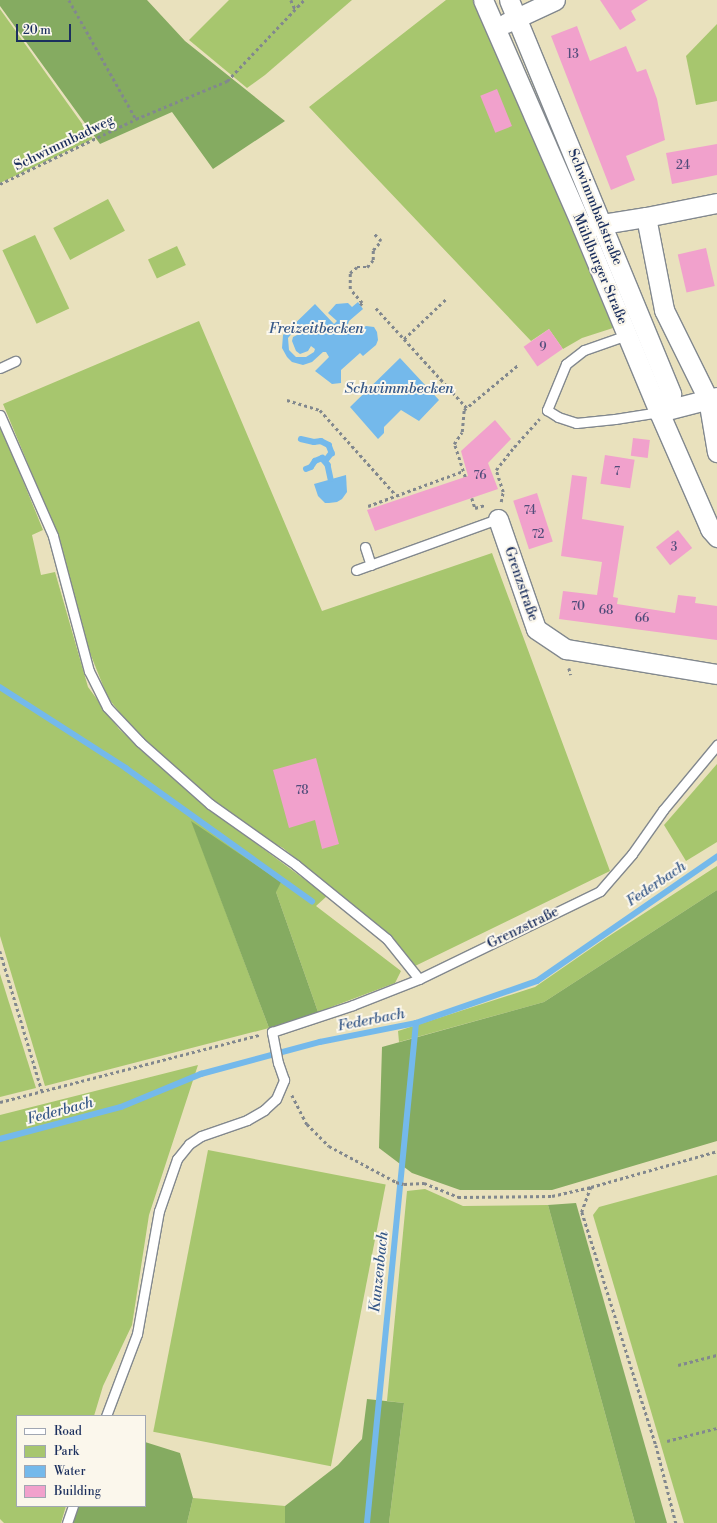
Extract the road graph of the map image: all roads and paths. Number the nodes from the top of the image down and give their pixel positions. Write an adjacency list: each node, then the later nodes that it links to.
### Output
1 (69, 0): 10 (path)
2 (291, 0): 7 (path)
3 (304, 0): 7 (path, Schwimmbadweg)
4 (484, 0): 9 (street, Mühlburger Straße)
5 (509, 0): 8 (street, Schwimmbadstraße)
6 (555, 0): 8 (street)
7 (295, 8): 10 (path, Schwimmbadweg)
8 (516, 17): 9 (street); 14 (street, Schwimmbadstraße)
9 (496, 28): 15 (street, Mühlburger Straße)
10 (136, 119): 11 (path, Schwimmbadweg)
11 (0, 184)
12 (717, 203): 13 (street)
13 (646, 217): 14 (street); 25 (street)
14 (602, 223): 15 (street); 29 (street, Schwimmbadstraße)
15 (582, 227): 20 (street, Mühlburger Straße)
16 (374, 234): 18 (path)
17 (447, 298): 21 (path)
18 (360, 305)
19 (376, 308): 21 (path)
20 (627, 335): 28 (lane); 29 (street, Mühlburger Straße)
21 (404, 339): 27 (path)
22 (15, 362): 24 (lane)
23 (518, 365): 27 (path)
24 (0, 368)
25 (712, 398): 29 (street); 31 (street)
26 (287, 400): 34 (path)
27 (467, 408): 32 (path)
28 (547, 410): 29 (lane); 36 (path)
29 (659, 412): 37 (street, Mühlburger Straße)
30 (0, 415): 44 (lane)
31 (717, 452)
32 (463, 471): 33 (path); 34 (path)
33 (465, 477)
34 (396, 495): 35 (path)
35 (368, 506)
36 (498, 519): 39 (lane); 41 (street, Grenzstraße)
37 (717, 537)
38 (365, 547): 39 (lane)
39 (371, 565): 40 (lane)
40 (356, 570)
41 (717, 674)
42 (717, 745): 44 (lane, Grenzstraße)
43 (0, 951): 47 (path)
44 (418, 979): 45 (lane, Grenzstraße)
45 (272, 1032): 46 (lane); 47 (path)
46 (284, 1080): 50 (path); 53 (lane)
47 (42, 1091): 48 (path)
48 (0, 1102)
49 (717, 1151): 50 (path)
50 (591, 1187): 58 (path)
51 (717, 1355): 52 (path)
52 (678, 1365)
53 (106, 1415)
54 (717, 1428): 55 (path)
55 (667, 1442)
56 (73, 1507): 57 (lane)
57 (66, 1523)
58 (676, 1523)

